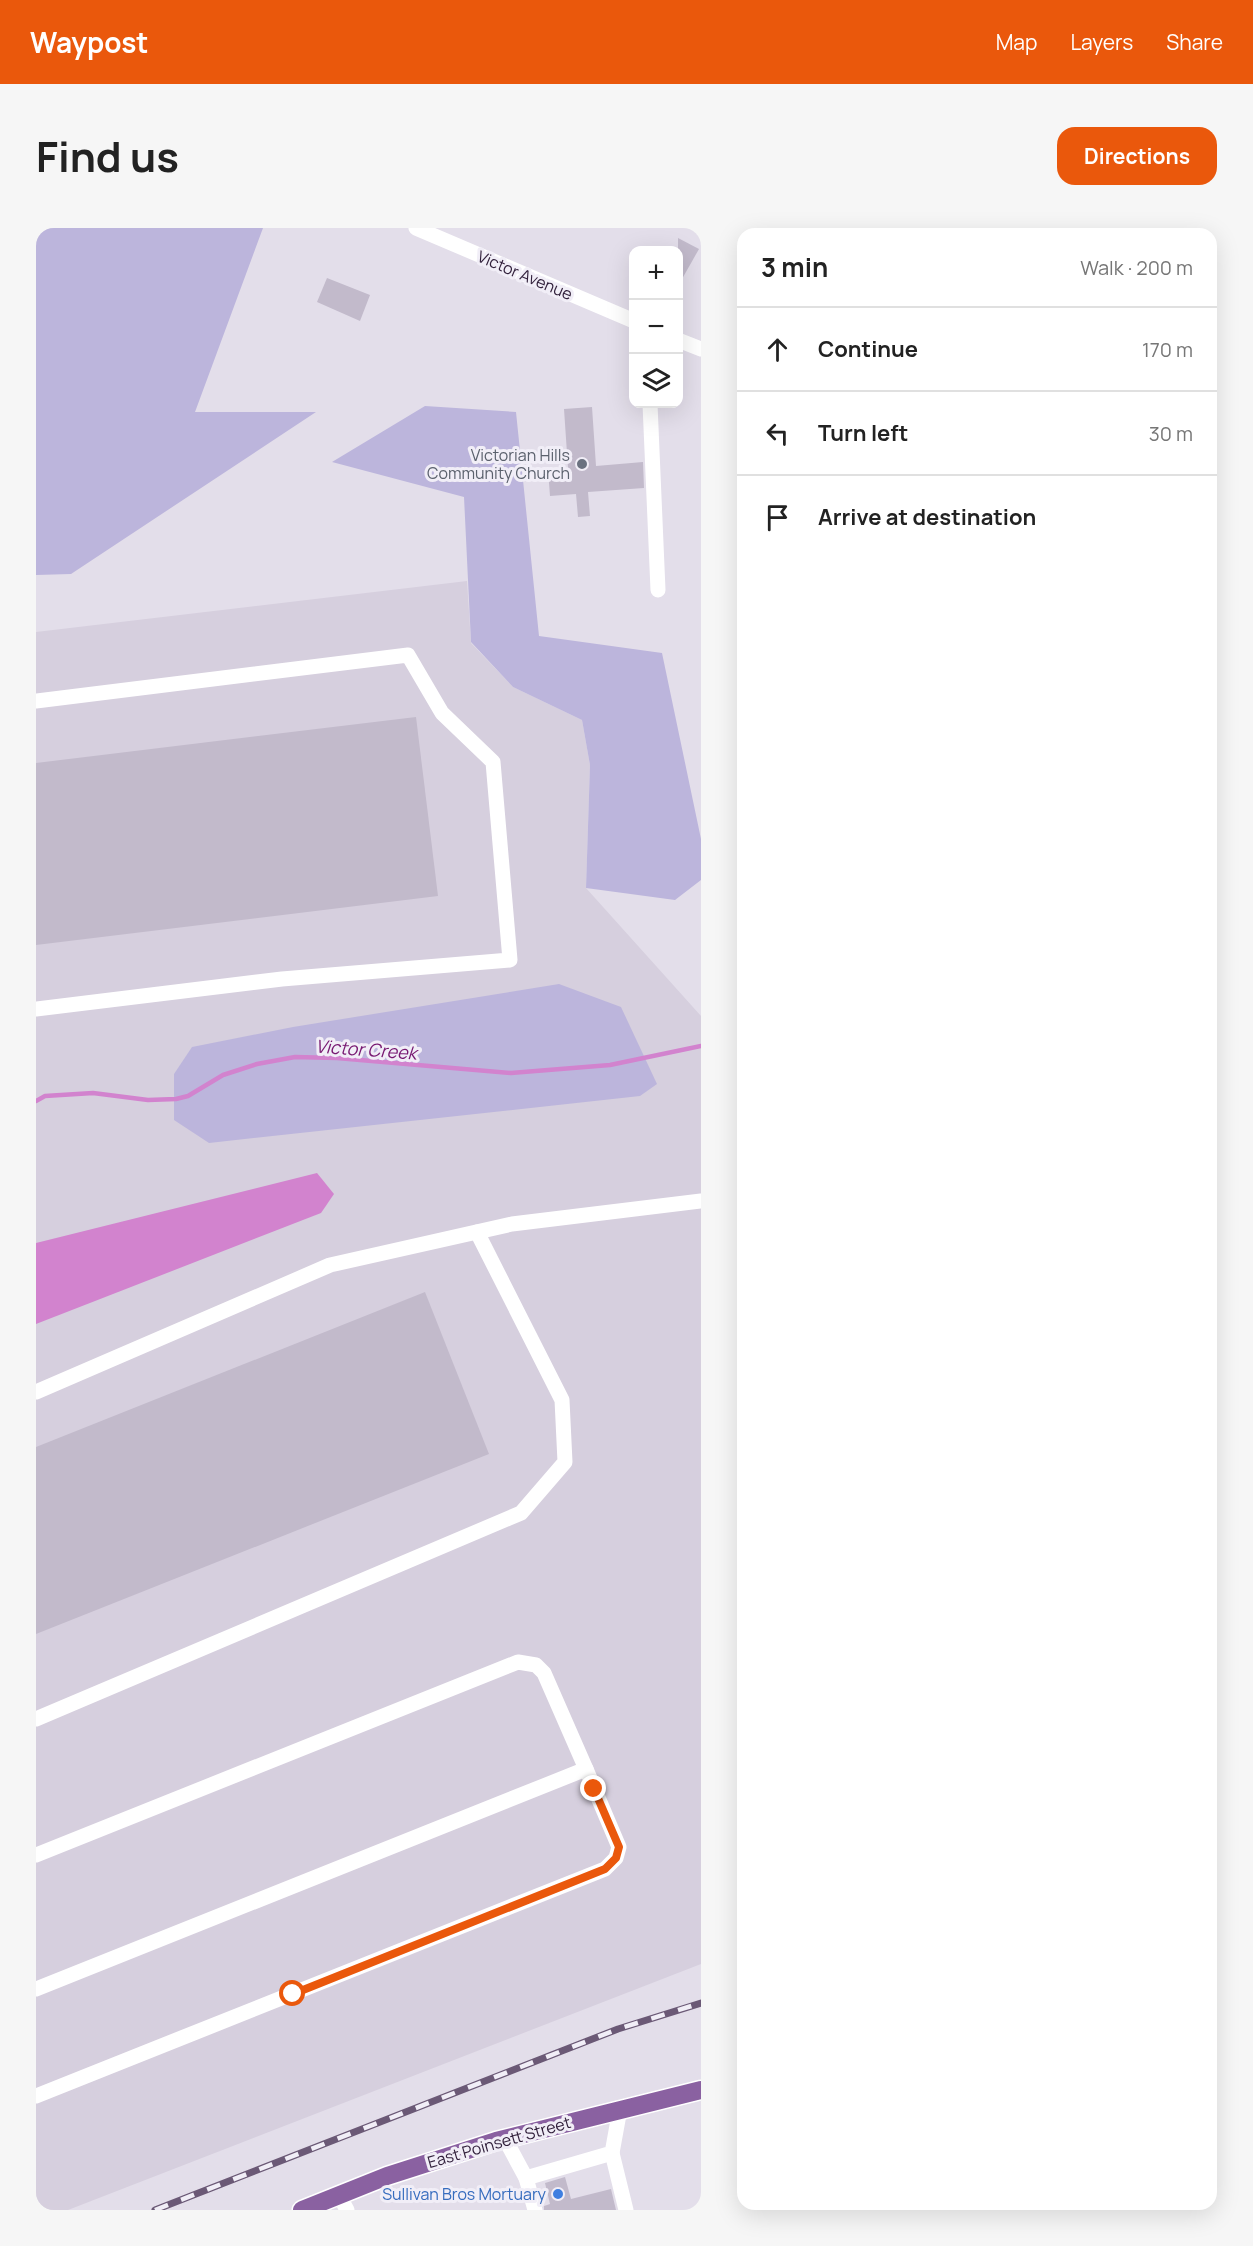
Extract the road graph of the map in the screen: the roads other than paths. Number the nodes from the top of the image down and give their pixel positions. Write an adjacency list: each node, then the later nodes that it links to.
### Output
1 (416, 228): 2 (street, Victor Avenue)
2 (629, 319)
3 (683, 342): 4 (street)
4 (701, 349)
5 (650, 408): 6 (street)
6 (658, 590)
7 (36, 701): 8 (street)
8 (36, 1009)
9 (701, 1201): 10 (street)
10 (477, 1232): 11 (street); 12 (street)
11 (36, 1392)
12 (36, 1719)
13 (586, 1769): 14 (street); 15 (street); 17 (street)
14 (36, 1855)
15 (36, 1989)
16 (700, 2095): 18 (main road, East Poinsett Street)
17 (36, 2096)
18 (620, 2109): 19 (main road, East Poinsett Street); 20 (street)
19 (505, 2139): 21 (street); 22 (main road, East Poinsett Street)
20 (612, 2153): 21 (street); 25 (street)
21 (526, 2178): 24 (street)
22 (343, 2203): 23 (main road, East Poinsett Street)
23 (302, 2210)
24 (535, 2210)
25 (626, 2210)

